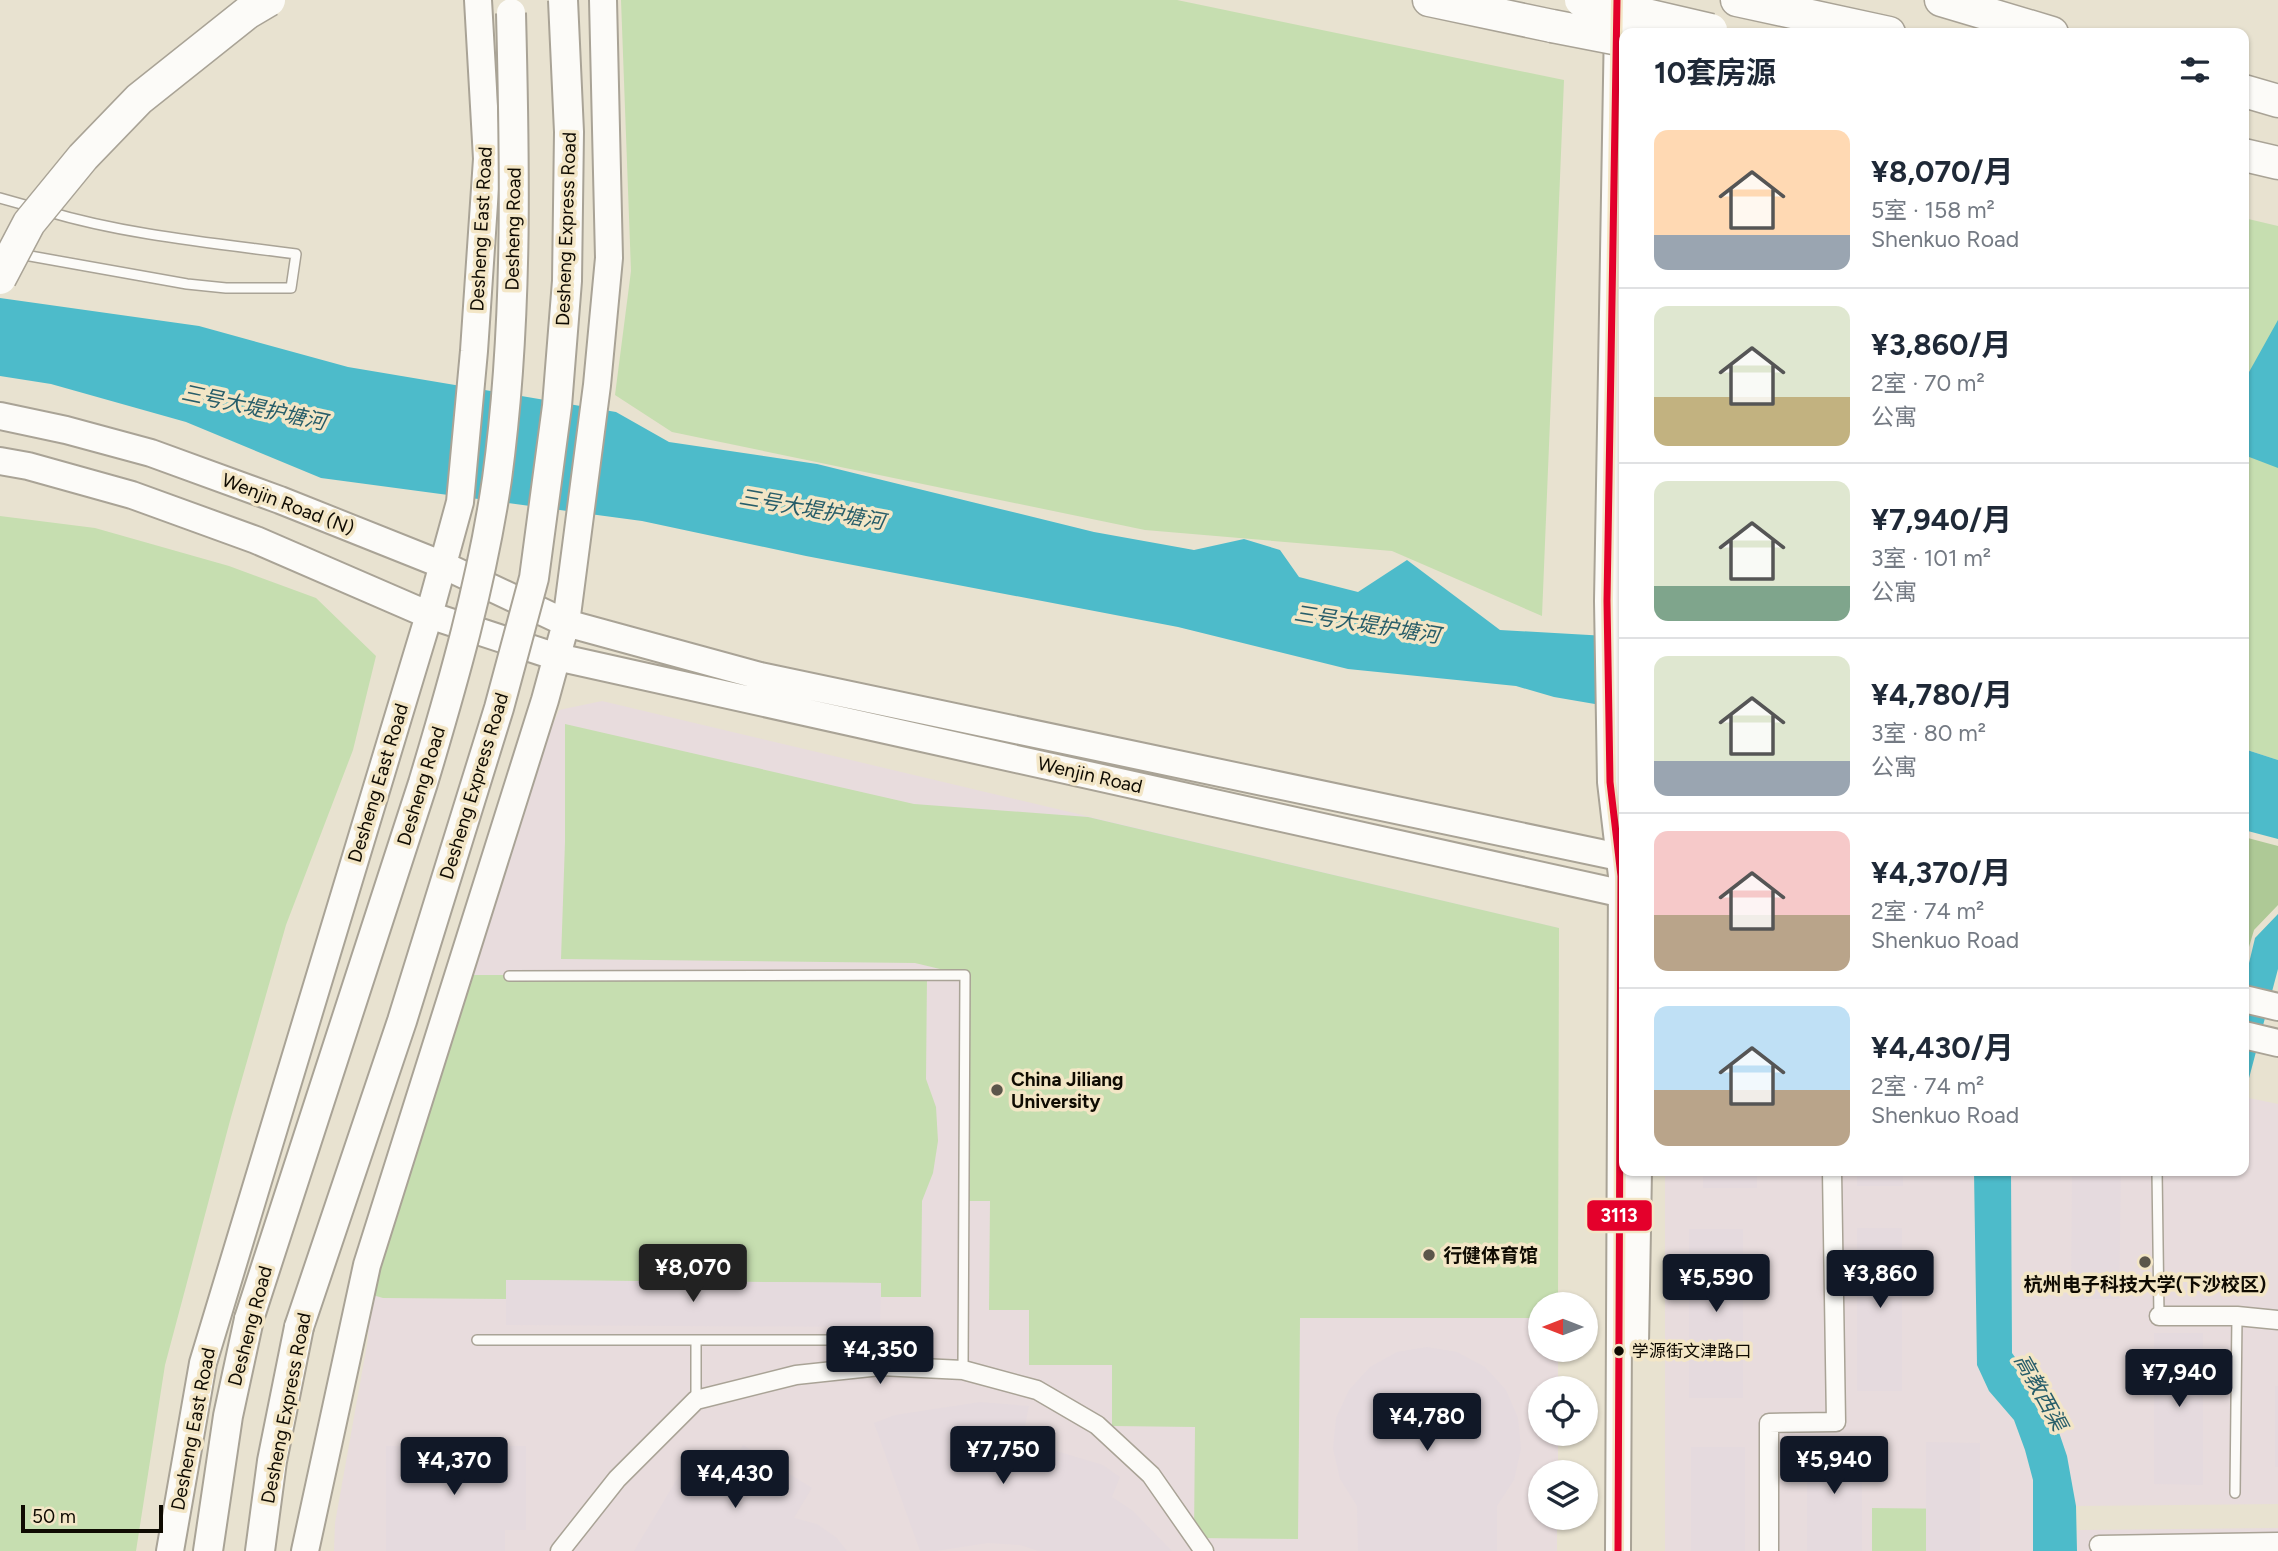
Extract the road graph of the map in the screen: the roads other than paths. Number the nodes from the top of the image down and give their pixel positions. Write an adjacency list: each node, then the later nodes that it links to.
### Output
1 (269, 0): 27 (highway, bridge)
2 (478, 0): 30 (main road, Desheng East Road)
3 (564, 0): 60 (highway, Desheng Express Road, bridge)
4 (603, 0): 32 (main road)
5 (1429, 0): 16 (highway, bridge)
6 (1581, 0): 13 (highway, bridge)
7 (1617, 0): 34 (main road)
8 (1639, 0): 12 (main road)
9 (1737, 0): 14 (highway)
10 (1941, 0): 15 (highway)
11 (511, 7): 59 (highway, Desheng Road, bridge)
12 (1639, 28)
13 (1702, 28)
14 (1866, 28)
15 (2035, 28)
16 (1619, 39)
17 (2249, 92): 18 (highway)
18 (2278, 101)
19 (2249, 110): 20 (highway)
20 (2278, 117)
21 (2249, 156): 22 (highway)
22 (2278, 163)
23 (2249, 165): 24 (highway)
24 (2278, 171)
25 (0, 198): 26 (lane)
26 (0, 250)
27 (0, 278)
28 (0, 416): 30 (main road, Wenjin Road (N))
29 (0, 461): 31 (main road)
30 (443, 565): 31 (main road, Desheng East Road); 32 (main road, Wenjin Road (N))
31 (429, 615): 33 (main road); 58 (main road, Desheng East Road)
32 (566, 623): 33 (main road); 35 (main road, Wenjin Road)
33 (557, 657): 36 (main road, Wenjin Road); 61 (main road)
34 (1619, 843)
35 (1619, 857)
36 (1619, 893)
37 (509, 976): 52 (lane)
38 (2249, 1000): 39 (main road)
39 (2278, 1007)
40 (2249, 1036): 41 (main road)
41 (2278, 1043)
42 (1621, 1176): 64 (main road)
43 (1639, 1176): 65 (main road)
44 (1832, 1176): 66 (street)
45 (2157, 1176): 46 (lane)
46 (2159, 1316): 47 (street)
47 (2236, 1316): 48 (street); 54 (lane)
48 (2278, 1320)
49 (477, 1340): 51 (lane)
50 (881, 1340): 51 (lane)
51 (696, 1341): 53 (lane)
52 (963, 1370): 53 (street); 63 (street)
53 (696, 1400): 62 (street)
54 (2235, 1493)
55 (2278, 1542): 57 (street)
56 (2099, 1545): 57 (street)
57 (2235, 1547)
58 (170, 1551)
59 (208, 1551)
60 (260, 1551)
61 (305, 1551)
62 (560, 1551)
63 (1204, 1551)
64 (1618, 1551)
65 (1632, 1551)
66 (1769, 1551)

